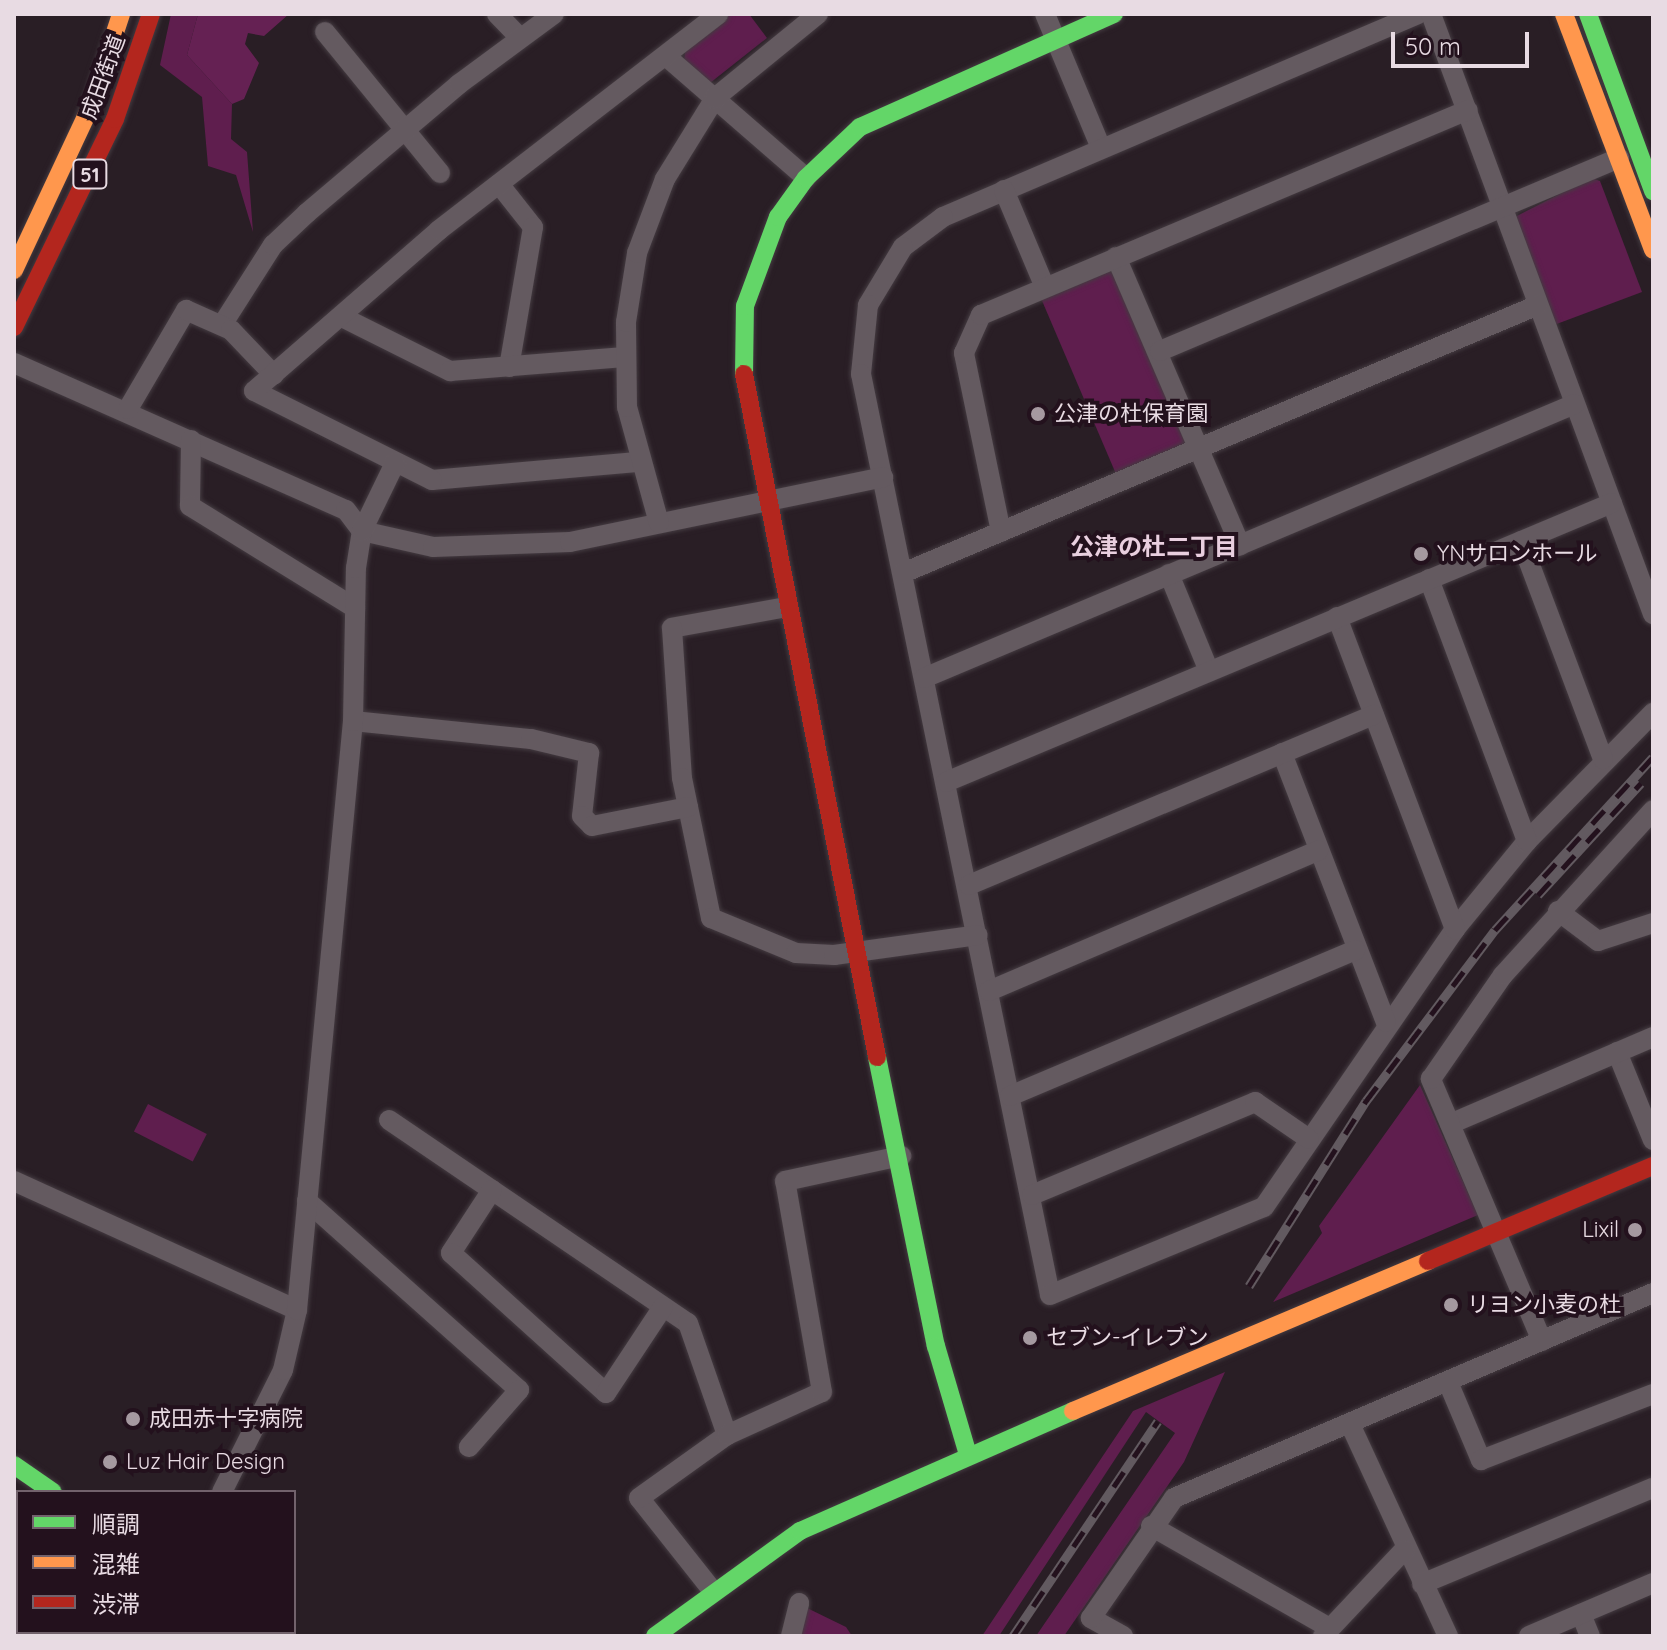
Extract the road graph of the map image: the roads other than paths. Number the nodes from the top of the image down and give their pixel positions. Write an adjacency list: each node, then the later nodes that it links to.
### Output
1 (121, 14): 30 (main road, 成田街道 / 51)
2 (151, 14): 35 (main road, 成田街道 / 51)
3 (497, 14): 14 (street)
4 (554, 14): 14 (street)
5 (718, 14): 16 (street)
6 (818, 14): 17 (street)
7 (1045, 14): 15 (street)
8 (1114, 14): 15 (main road)
9 (1418, 14): 20 (street)
10 (1431, 14): 18 (street)
11 (1564, 14): 21 (main road)
12 (1588, 14): 26 (main road)
13 (325, 32): 19 (street)
14 (519, 37): 19 (street)
15 (1056, 39): 20 (street); 23 (main road)
16 (667, 57): 17 (street); 24 (street)
17 (715, 98): 23 (street); 37 (street)
18 (1468, 110): 27 (street); 29 (street)
19 (405, 130): 22 (street); 34 (street)
20 (1101, 148): 25 (street)
21 (1619, 158): 27 (street); 28 (main road)
22 (440, 173)
23 (806, 178): 48 (main road)
24 (499, 184): 33 (street); 39 (street)
25 (1004, 190): 31 (street); 47 (street)
26 (1653, 191)
27 (1502, 208): 32 (street); 36 (street)
28 (1653, 250)
29 (1116, 257): 31 (street); 36 (street)
30 (14, 270)
31 (1044, 285): 52 (street)
32 (1538, 305): 41 (street); 44 (street)
33 (344, 318): 39 (street); 40 (street)
34 (222, 325): 40 (street); 42 (street)
35 (14, 327)
36 (1160, 351): 44 (street)
37 (624, 357): 39 (street); 45 (street)
38 (14, 363): 42 (street)
39 (509, 367)
40 (274, 375): 46 (street)
41 (1575, 404): 49 (street); 54 (street)
42 (128, 409): 43 (street)
43 (191, 440): 51 (street); 59 (street)
44 (1201, 448): 52 (street); 54 (street)
45 (637, 462): 46 (street); 50 (street)
46 (395, 463): 51 (street)
47 (883, 477): 48 (street); 55 (street)
48 (765, 502): 50 (street); 58 (main road)
49 (1612, 503): 53 (street); 60 (street)
50 (659, 523): 51 (street)
51 (362, 531): 59 (street)
52 (1001, 532): 55 (street)
53 (1521, 541): 57 (street); 68 (street)
54 (1240, 545): 56 (street)
55 (903, 573): 63 (street)
56 (1169, 574): 62 (street); 63 (street)
57 (1429, 579): 61 (street); 72 (street)
58 (787, 607): 70 (street); 80 (main road)
59 (355, 608): 66 (street)
60 (1653, 614)
61 (1337, 617): 62 (street); 65 (street)
62 (1209, 671): 69 (street)
63 (924, 678): 69 (street)
64 (1653, 713): 68 (street)
65 (1374, 715): 67 (street); 77 (street)
66 (353, 721): 70 (street); 95 (street)
67 (1282, 753): 73 (street); 74 (street)
68 (1603, 759): 72 (street)
69 (946, 782): 74 (street)
70 (688, 807): 80 (street)
71 (1653, 810): 75 (street)
72 (1527, 841): 77 (street)
73 (1318, 851): 79 (street); 81 (street)
74 (969, 885): 78 (street)
75 (1558, 911): 76 (street); 87 (street)
76 (1653, 923)
77 (1455, 929): 82 (street)
78 (978, 935): 80 (street); 81 (street)
79 (1355, 950): 82 (street); 85 (street)
80 (861, 956): 90 (main road)
81 (989, 991): 85 (street)
82 (1386, 1022): 88 (street)
83 (1653, 1037): 84 (street)
84 (1617, 1052): 87 (street); 89 (street)
85 (1010, 1096): 94 (street)
86 (389, 1120): 93 (street)
87 (1450, 1124): 96 (street)
88 (1309, 1139): 94 (street); 94 (street)
89 (1653, 1140)
90 (901, 1156): 104 (street); 106 (main road)
91 (1653, 1166): 96 (main road)
92 (14, 1181): 99 (street)
93 (492, 1190): 98 (street); 98 (street)
94 (1032, 1195)
95 (307, 1201): 99 (street); 105 (street)
96 (1496, 1232): 100 (street); 106 (main road)
97 (1653, 1293): 100 (street)
98 (663, 1307): 104 (street)
99 (297, 1310): 110 (street)
100 (1542, 1341): 101 (street)
101 (1448, 1382): 102 (street); 103 (street)
102 (1652, 1399)
103 (1350, 1424): 111 (street); 112 (street)
104 (727, 1435): 115 (street)
105 (469, 1447)
106 (968, 1455): 115 (main road)
107 (14, 1465): 109 (main road)
108 (1653, 1488): 114 (street)
109 (50, 1490)
110 (223, 1490)
111 (1151, 1526): 118 (street); 121 (street)
112 (1404, 1550): 114 (street); 118 (street)
113 (1653, 1583): 117 (street)
114 (1422, 1584): 122 (street)
115 (712, 1590): 119 (main road)
116 (799, 1603): 120 (street)
117 (1581, 1614): 123 (street); 124 (street)
118 (1326, 1632)
119 (655, 1636)
120 (791, 1636)
121 (1123, 1636)
122 (1448, 1636)
123 (1529, 1636)
124 (1590, 1636)

